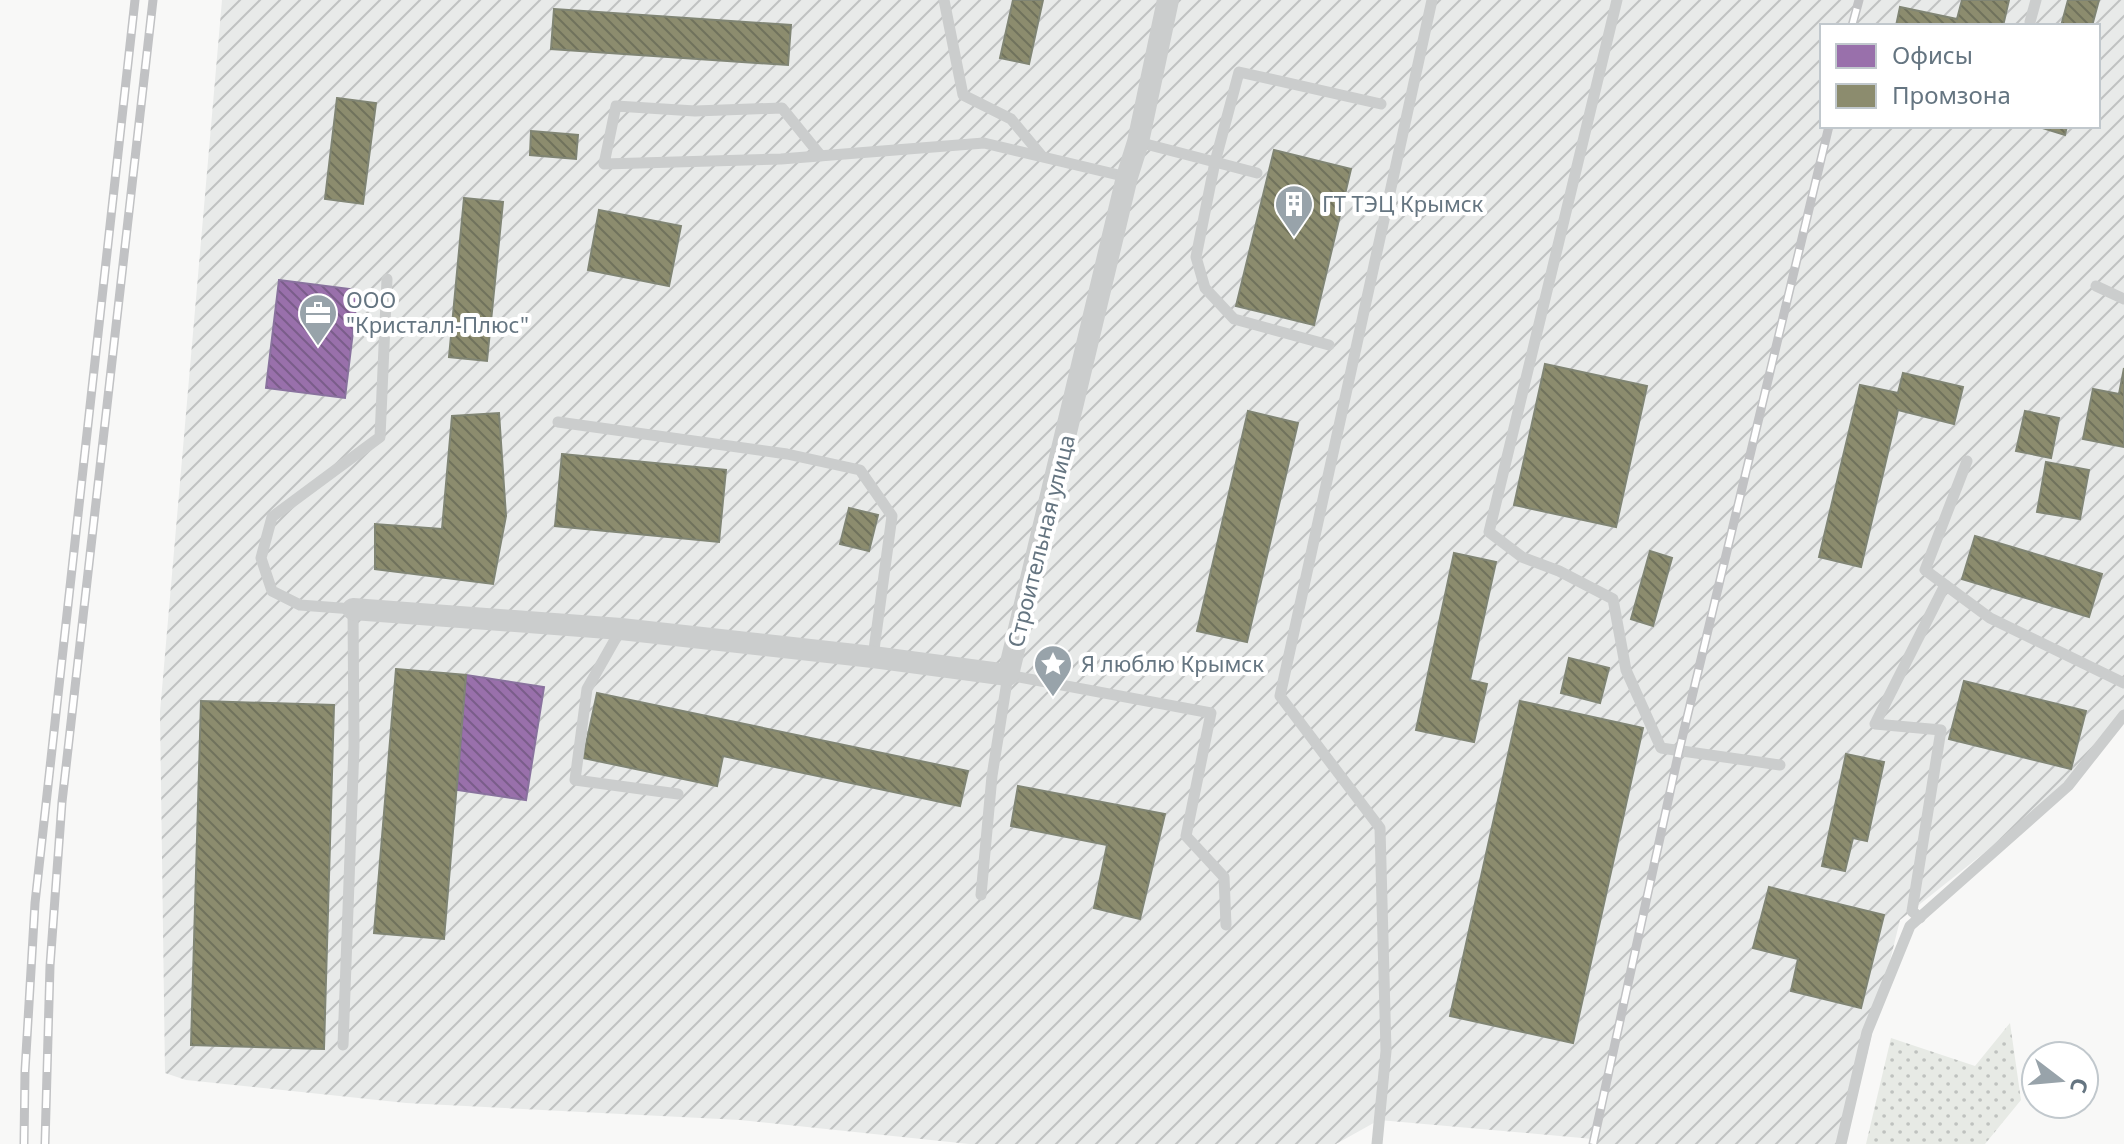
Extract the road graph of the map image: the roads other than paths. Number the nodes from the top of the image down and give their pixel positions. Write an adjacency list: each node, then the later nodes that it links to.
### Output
1 (944, 0): 9 (lane)
2 (1168, 0): 8 (street, Строительная улица)
3 (1432, 0): 33 (lane)
4 (1617, 0): 27 (lane)
5 (2036, 0): 6 (lane)
6 (2030, 22)
7 (1381, 104): 11 (lane)
8 (1138, 142): 11 (lane); 13 (street, Строительная улица)
9 (1041, 155): 10 (lane); 13 (lane)
10 (821, 156): 10 (lane)
11 (1215, 162): 12 (lane); 17 (lane)
12 (1257, 173)
13 (1127, 177): 24 (street, Строительная улица)
14 (387, 279): 21 (lane)
15 (2096, 286): 16 (lane)
16 (2124, 299)
17 (1329, 345)
18 (558, 422): 23 (lane)
19 (1967, 461): 20 (lane)
20 (1945, 585): 25 (lane); 30 (lane)
21 (353, 609): 22 (street, Строительная улица); 32 (lane)
22 (621, 629): 23 (street, Строительная улица); 28 (lane)
23 (873, 657): 24 (street, Строительная улица)
24 (1008, 675): 29 (lane); 31 (lane)
25 (2123, 679)
26 (2124, 715): 30 (lane)
27 (1780, 765)
28 (678, 794)
29 (981, 895)
30 (1920, 918): 34 (lane)
31 (1226, 925)
32 (343, 1045)
33 (1377, 1144)
34 (1841, 1144)

